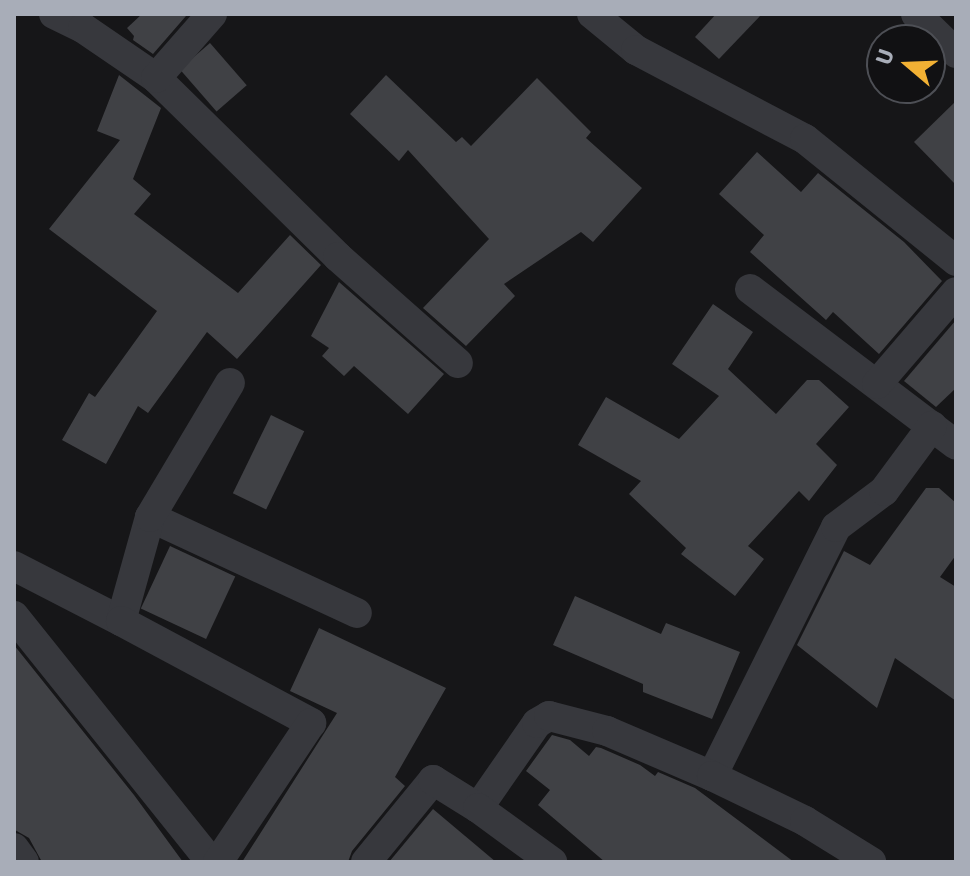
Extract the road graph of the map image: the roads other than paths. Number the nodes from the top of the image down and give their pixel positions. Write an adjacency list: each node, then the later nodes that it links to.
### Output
1 (54, 14): 6 (street)
2 (212, 14): 6 (street)
3 (592, 14): 7 (street)
4 (916, 14): 5 (street)
5 (956, 53)
6 (156, 78): 10 (street)
7 (956, 261)
8 (750, 289): 12 (street)
9 (956, 292): 12 (street)
10 (458, 363)
11 (230, 383): 15 (street)
12 (877, 384): 13 (street)
13 (932, 426): 14 (street); 20 (street)
14 (956, 445)
15 (150, 517): 17 (street); 19 (street)
16 (14, 566): 19 (street)
17 (357, 613)
18 (14, 616): 24 (street)
19 (121, 621): 25 (street)
20 (712, 776): 21 (street); 28 (street)
21 (478, 808): 26 (street); 27 (street)
22 (14, 848): 23 (street)
23 (24, 862)
24 (211, 862)
25 (218, 862)
26 (366, 862)
27 (552, 862)
28 (871, 862)

